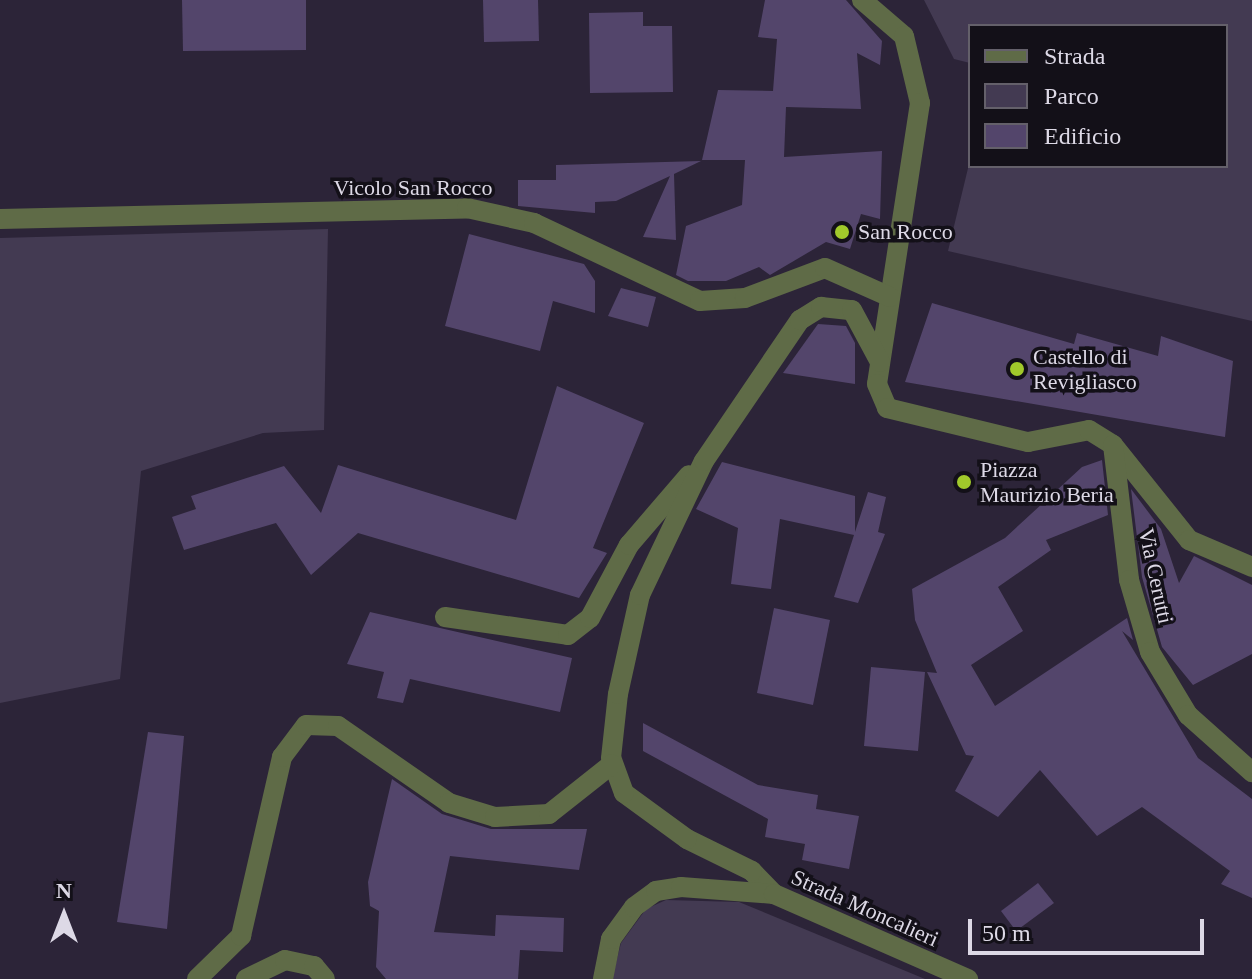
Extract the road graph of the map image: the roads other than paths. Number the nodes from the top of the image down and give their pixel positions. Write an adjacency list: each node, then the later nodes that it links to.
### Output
1 (862, 0): 3 (street)
2 (0, 219): 3 (street, Vicolo San Rocco)
3 (890, 297): 4 (street)
4 (879, 369): 5 (street); 6 (street)
5 (1107, 441): 7 (street); 10 (street, Via Cerutti)
6 (704, 461): 8 (street); 9 (street)
7 (1252, 567)
8 (445, 617)
9 (612, 764): 11 (street); 12 (street)
10 (1252, 772)
11 (774, 894): 15 (street, Strada Moncalieri); 16 (street, Strada Moncalieri)
12 (197, 979)
13 (246, 979): 14 (street)
14 (325, 979)
15 (603, 979)
16 (968, 979)

